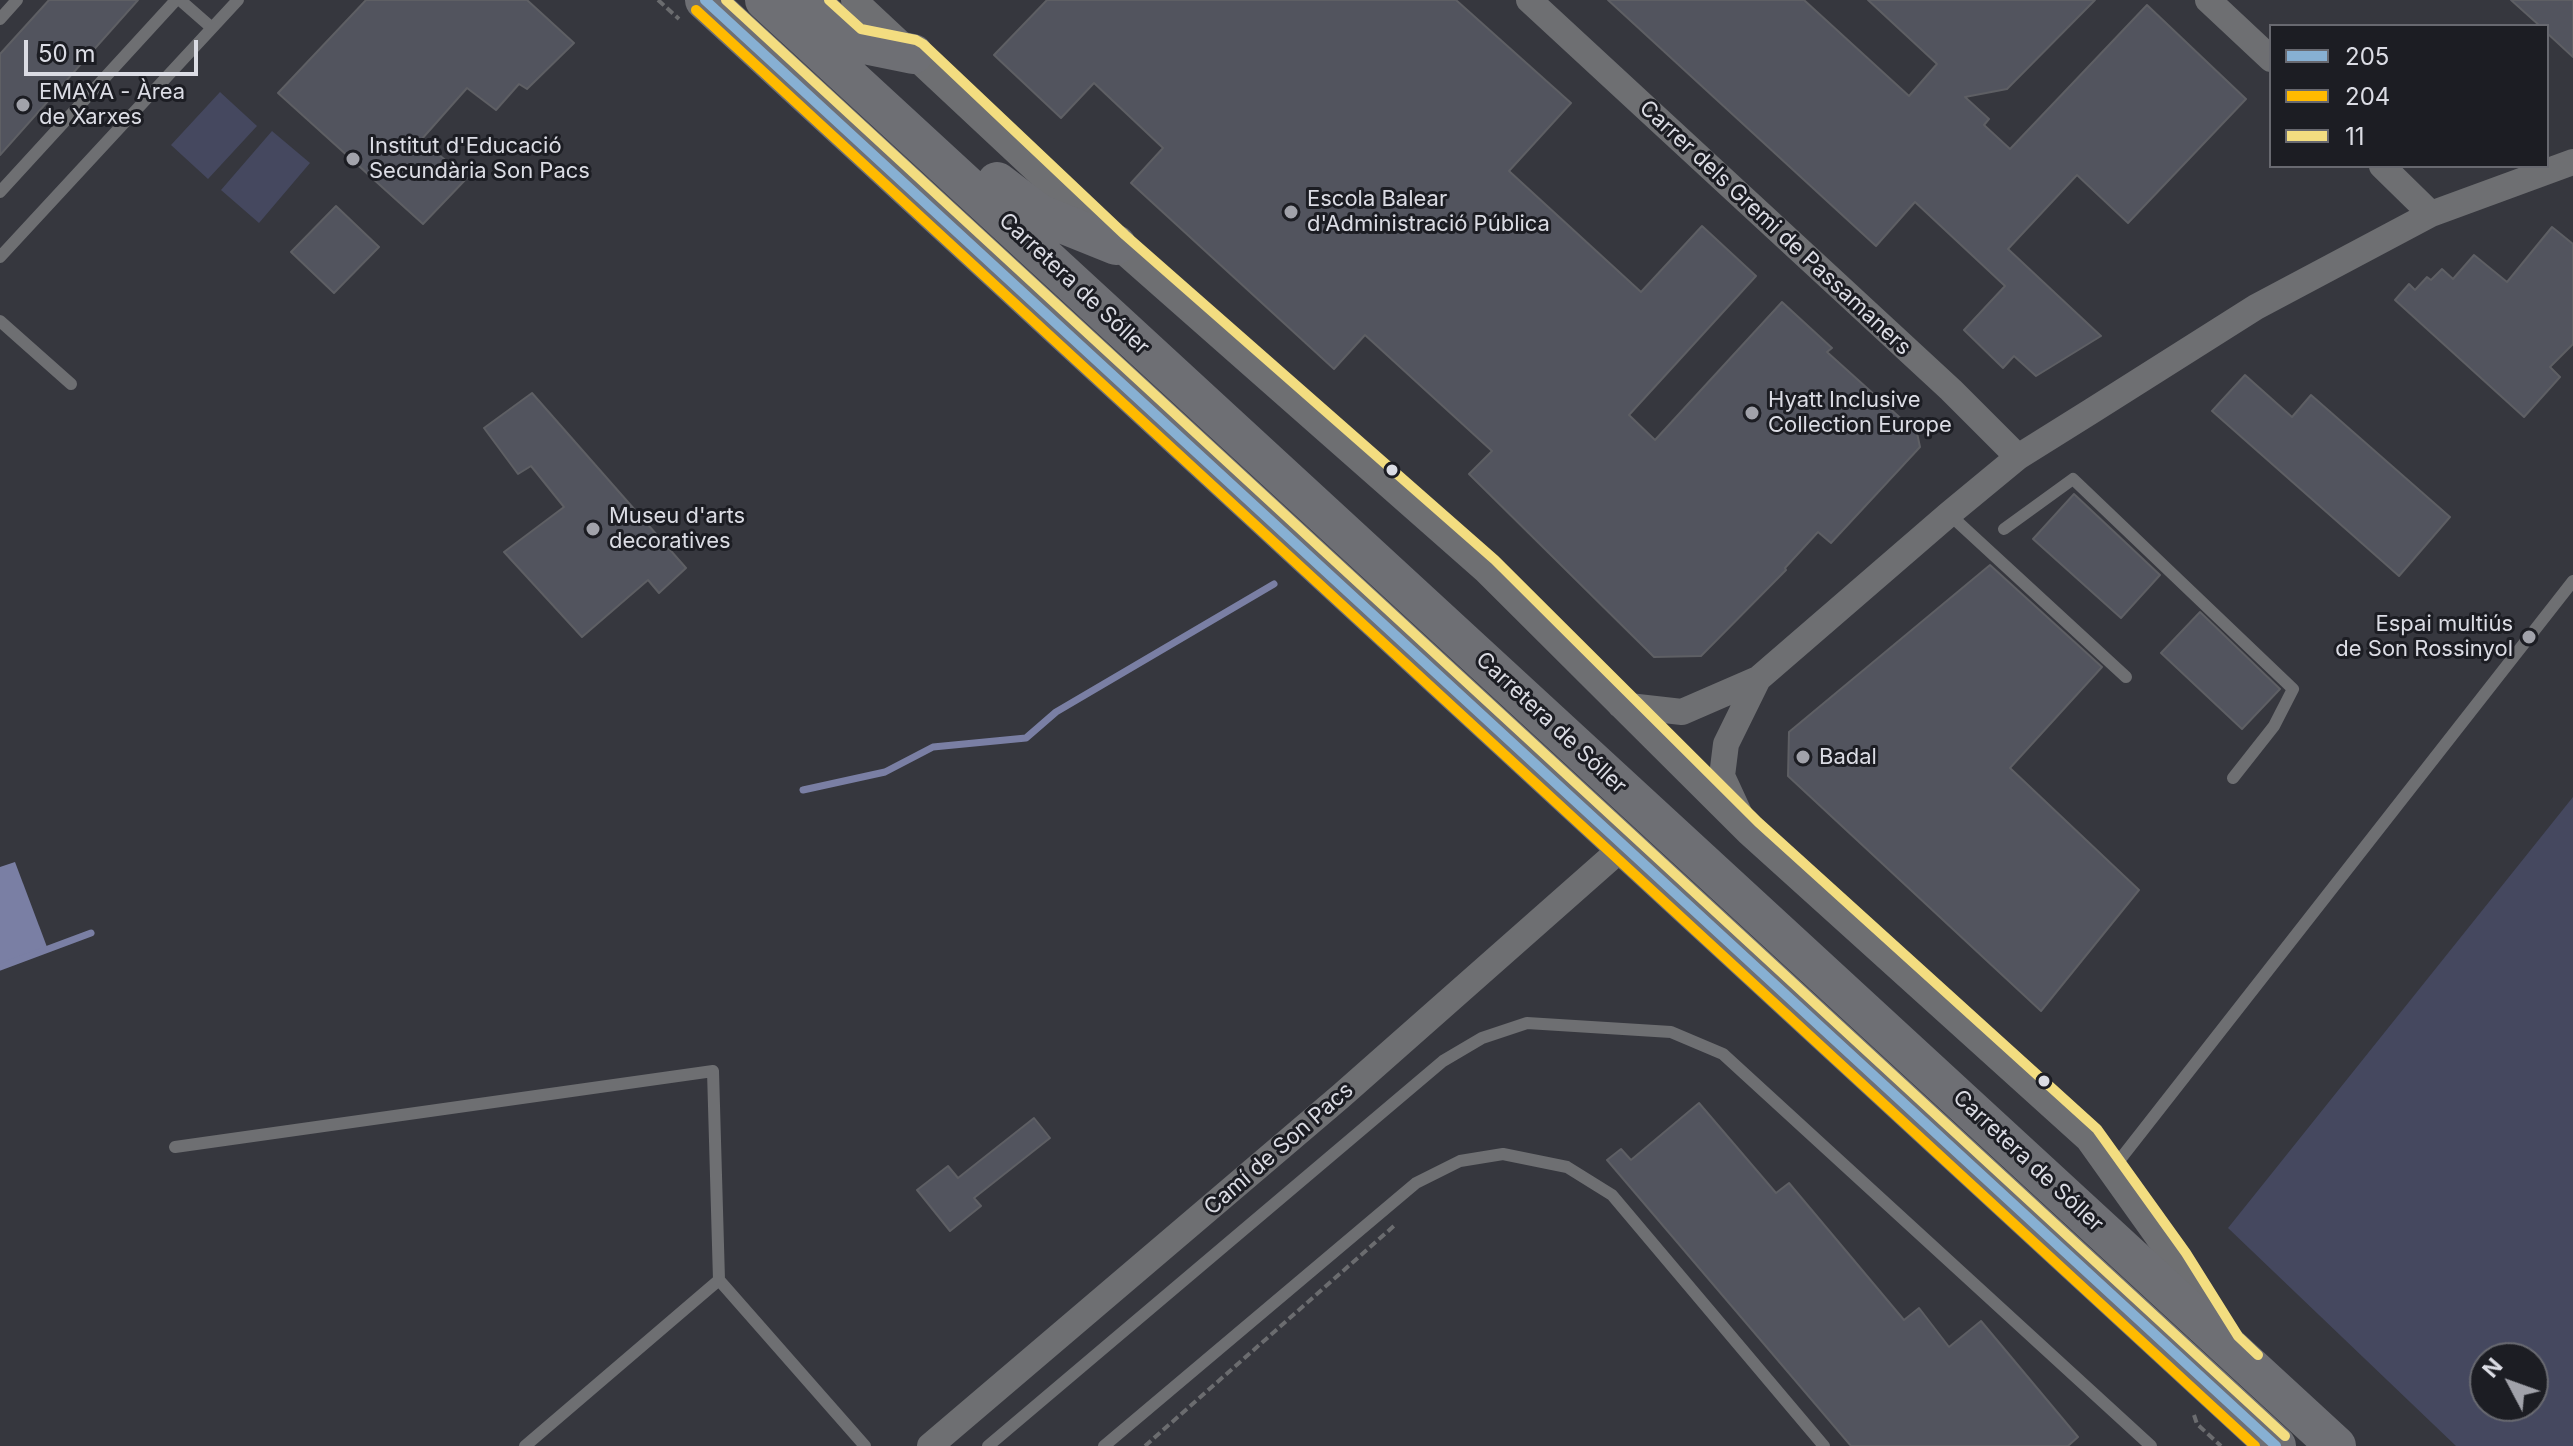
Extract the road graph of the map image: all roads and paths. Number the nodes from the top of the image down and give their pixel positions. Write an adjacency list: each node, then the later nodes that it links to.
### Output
1 (17, 0): 10 (lane)
2 (178, 0): 11 (lane); 17 (lane)
3 (238, 0): 11 (lane)
4 (705, 0): 32 (main road, Carretera de Sóller)
5 (765, 0): 14 (main road, Carretera de Sóller)
6 (808, 0): 12 (main road)
7 (854, 0): 12 (street)
8 (1529, 0): 23 (street, Carrer dels Gremi de Passamaners)
9 (2208, 0): 13 (street)
10 (0, 19)
11 (212, 28): 20 (lane)
12 (913, 54): 19 (street)
13 (2269, 57)
14 (844, 73): 19 (main road); 37 (main road, Carretera de Sóller)
15 (2573, 162): 18 (street)
16 (2384, 168): 18 (street)
17 (0, 192)
18 (2431, 214): 23 (street)
19 (1116, 245): 29 (street)
20 (0, 257)
21 (0, 321): 22 (lane)
22 (71, 384)
23 (2018, 457): 24 (street)
24 (1949, 514): 27 (lane); 28 (street)
25 (2004, 529): 30 (lane)
26 (2573, 581): 34 (lane)
27 (2126, 677)
28 (1758, 679): 29 (street); 31 (street)
29 (1620, 705): 31 (street)
30 (2233, 778)
31 (1748, 832): 34 (street)
32 (1623, 847): 40 (street, Camí de Son Pacs); 46 (main road, Carretera de Sóller)
33 (175, 1147): 36 (lane)
34 (2111, 1171): 37 (street)
35 (1416, 1183): 42 (lane); 43 (path); 44 (lane)
36 (719, 1280): 38 (lane); 39 (lane)
37 (2227, 1345): 47 (main road, Carretera de Sóller)
38 (525, 1446)
39 (865, 1446)
40 (930, 1446)
41 (988, 1446): 45 (lane)
42 (1104, 1446)
43 (1145, 1446)
44 (1824, 1446)
45 (2151, 1446)
46 (2276, 1446)
47 (2336, 1446)

